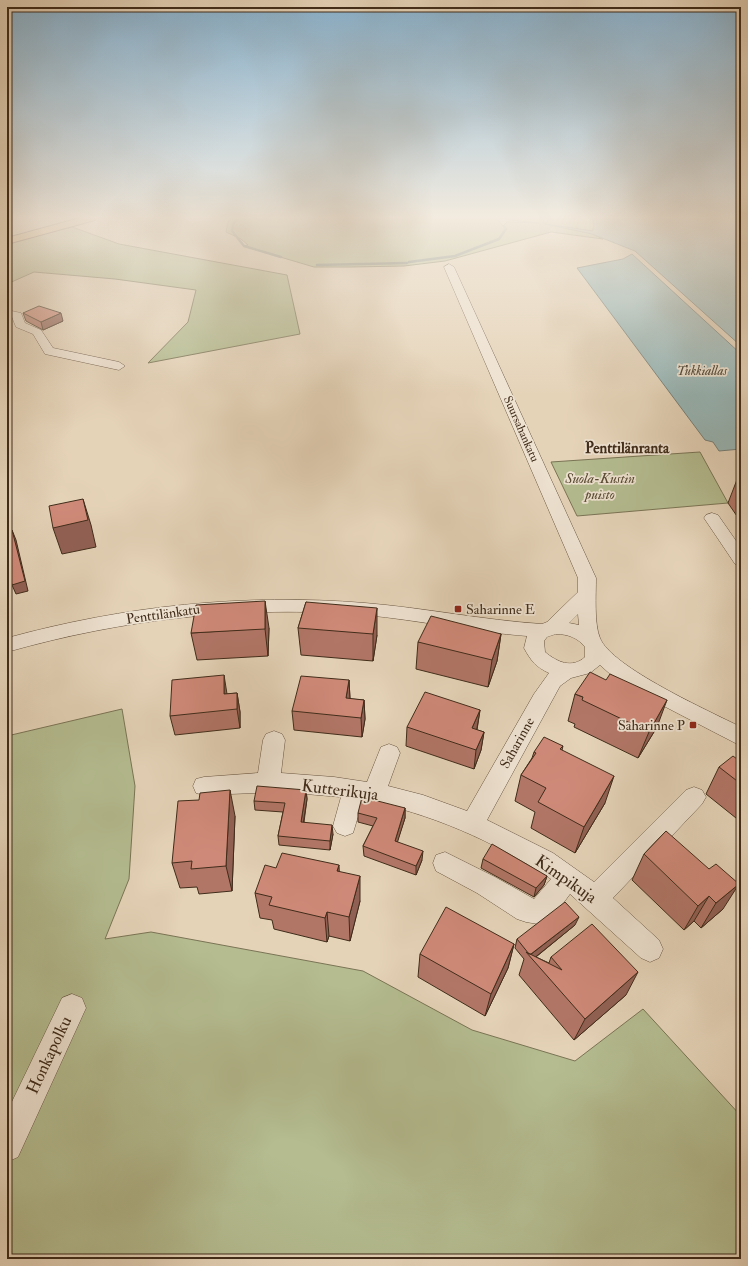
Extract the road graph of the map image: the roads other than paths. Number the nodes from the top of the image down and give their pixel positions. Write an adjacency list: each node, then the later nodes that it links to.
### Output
1 (453, 277): 6 (street, Suursahankatu)
2 (7, 313): 3 (street)
3 (119, 366)
4 (712, 518): 5 (street)
5 (741, 560)
6 (588, 593): 7 (street); 9 (street, Suursahankatu)
7 (542, 641): 8 (street, Penttilänkatu); 9 (street); 10 (street); 12 (street, Saharinne)
8 (7, 645)
9 (592, 645): 10 (street); 11 (street)
10 (574, 670): 11 (street); 12 (street)
11 (661, 696): 13 (street)
12 (541, 700): 20 (street, Saharinne)
13 (741, 737)
14 (274, 740): 16 (street)
15 (389, 753): 18 (street)
16 (268, 783): 17 (street, Kutterikuja); 18 (street, Kutterikuja)
17 (204, 786)
18 (364, 791): 20 (street, Kutterikuja); 21 (street)
19 (694, 797): 24 (street)
20 (472, 824): 23 (street, Kimpikuja)
21 (345, 826)
22 (445, 863): 23 (street)
23 (568, 877): 24 (street, Kimpikuja)
24 (596, 900): 25 (street, Kimpikuja)
25 (650, 949)
26 (72, 1008): 27 (street, Honkapolku)
27 (7, 1146)

